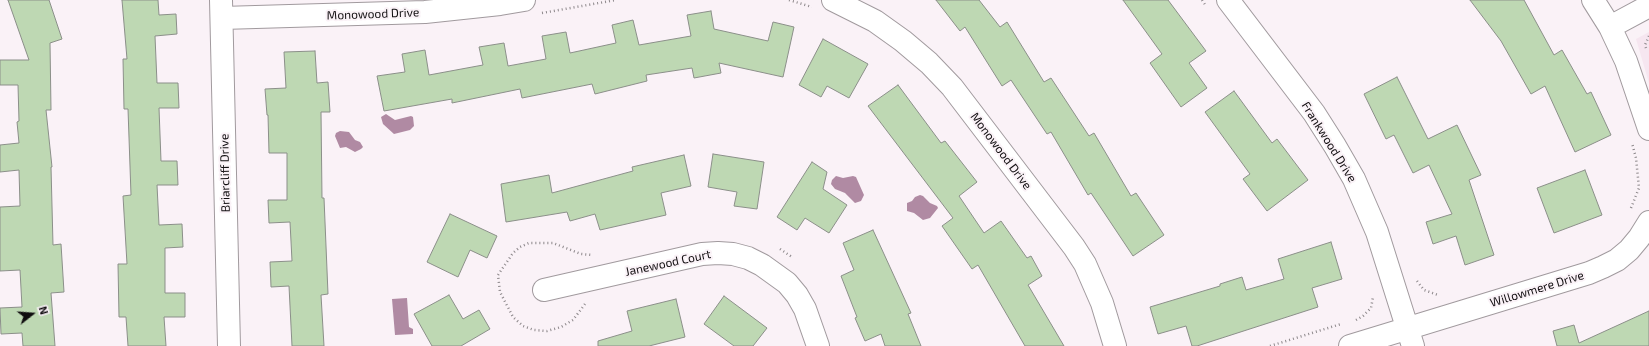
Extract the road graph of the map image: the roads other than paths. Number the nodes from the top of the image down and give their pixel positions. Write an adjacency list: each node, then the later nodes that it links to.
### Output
1 (1228, 0): 11 (street, Frankwood Drive)
2 (1593, 0): 7 (street)
3 (824, 4): 14 (street, Monowood Drive)
4 (1649, 6): 7 (street)
5 (531, 7): 6 (street, Monowood Drive)
6 (222, 9): 12 (street, Briarcliff Drive)
7 (1610, 27): 8 (street)
8 (1649, 129)
9 (1649, 222): 11 (street, Willowmere Drive)
10 (544, 290): 13 (street, Janewood Court)
11 (1411, 337): 15 (street)
12 (229, 346)
13 (818, 346)
14 (1115, 346)
15 (1350, 346)

